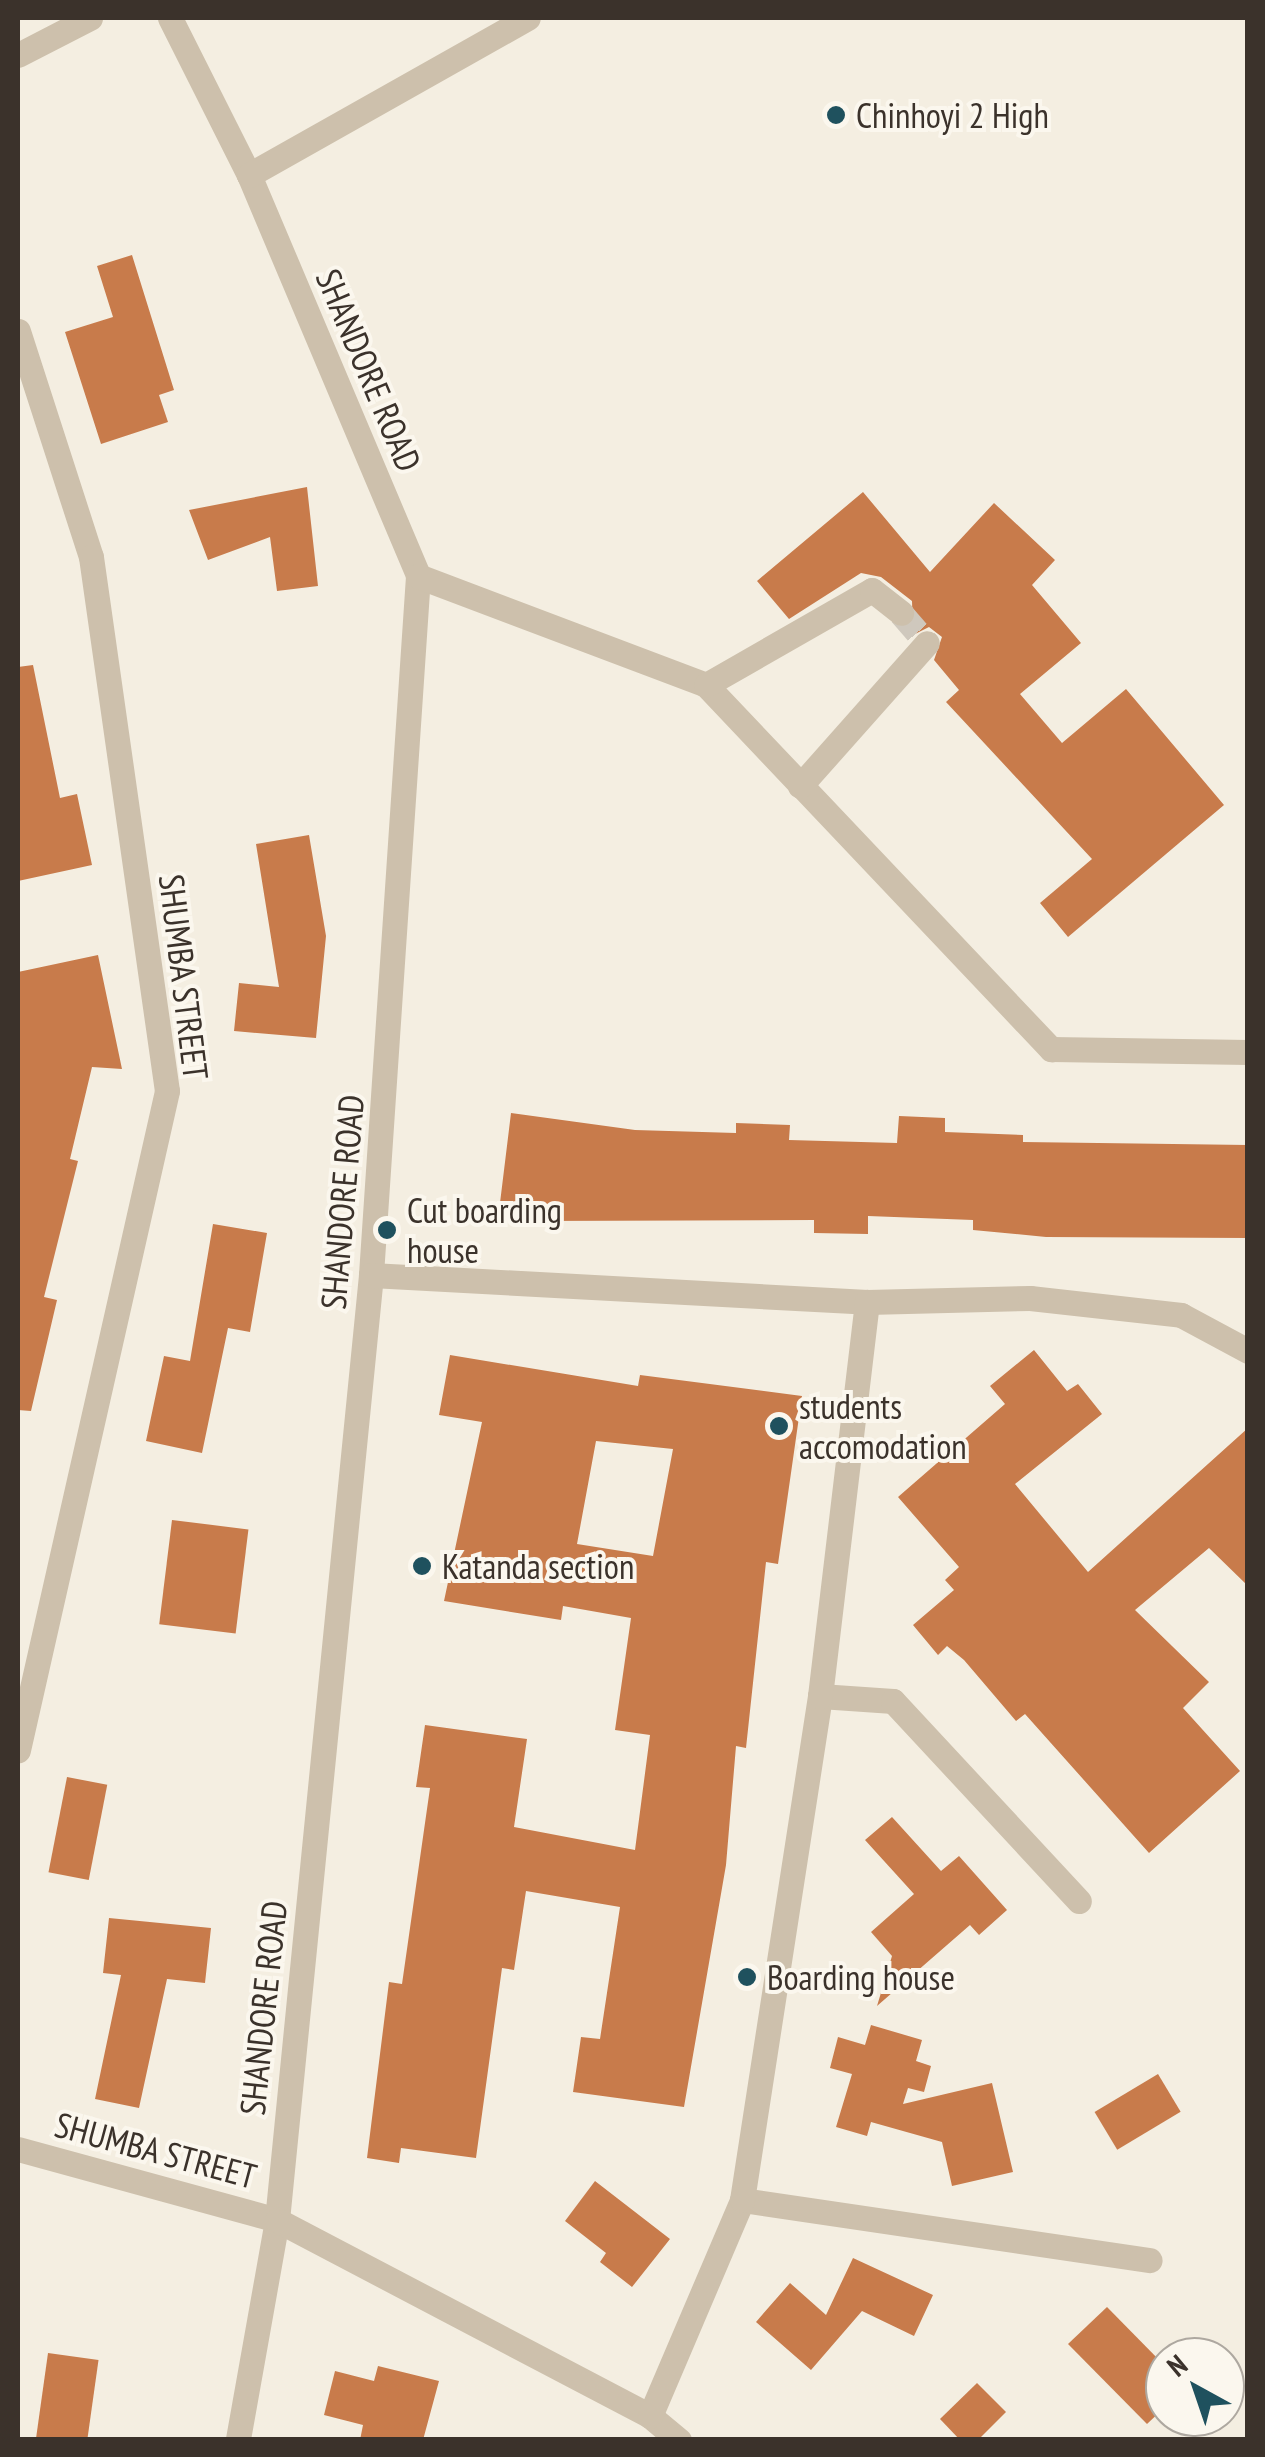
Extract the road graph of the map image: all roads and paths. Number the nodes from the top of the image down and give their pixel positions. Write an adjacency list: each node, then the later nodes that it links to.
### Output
1 (90, 18): 4 (street)
2 (170, 18): 5 (street, SHANDORE ROAD)
3 (528, 18): 5 (street)
4 (18, 55)
5 (249, 174): 7 (street, SHANDORE ROAD)
6 (18, 332): 17 (street, SHUMBA STREET)
7 (418, 576): 10 (street); 13 (street, SHANDORE ROAD)
8 (901, 613): 10 (street)
9 (928, 643): 11 (street)
10 (706, 685): 11 (street)
11 (800, 786): 12 (street)
12 (1248, 1052)
13 (371, 1274): 14 (street); 21 (street, SHANDORE ROAD)
14 (867, 1302): 15 (street); 16 (street)
15 (1248, 1352)
16 (820, 1696): 18 (street); 20 (street)
17 (18, 1750)
18 (1079, 1901)
19 (18, 2149): 21 (street, SHUMBA STREET)
20 (742, 2200): 22 (street); 23 (street)
21 (276, 2220): 23 (street, SHUMBA STREET); 24 (street, SHANDORE ROAD)
22 (1150, 2260)
23 (650, 2416): 25 (street, SHUMBA STREET)
24 (238, 2440)
25 (679, 2440)

